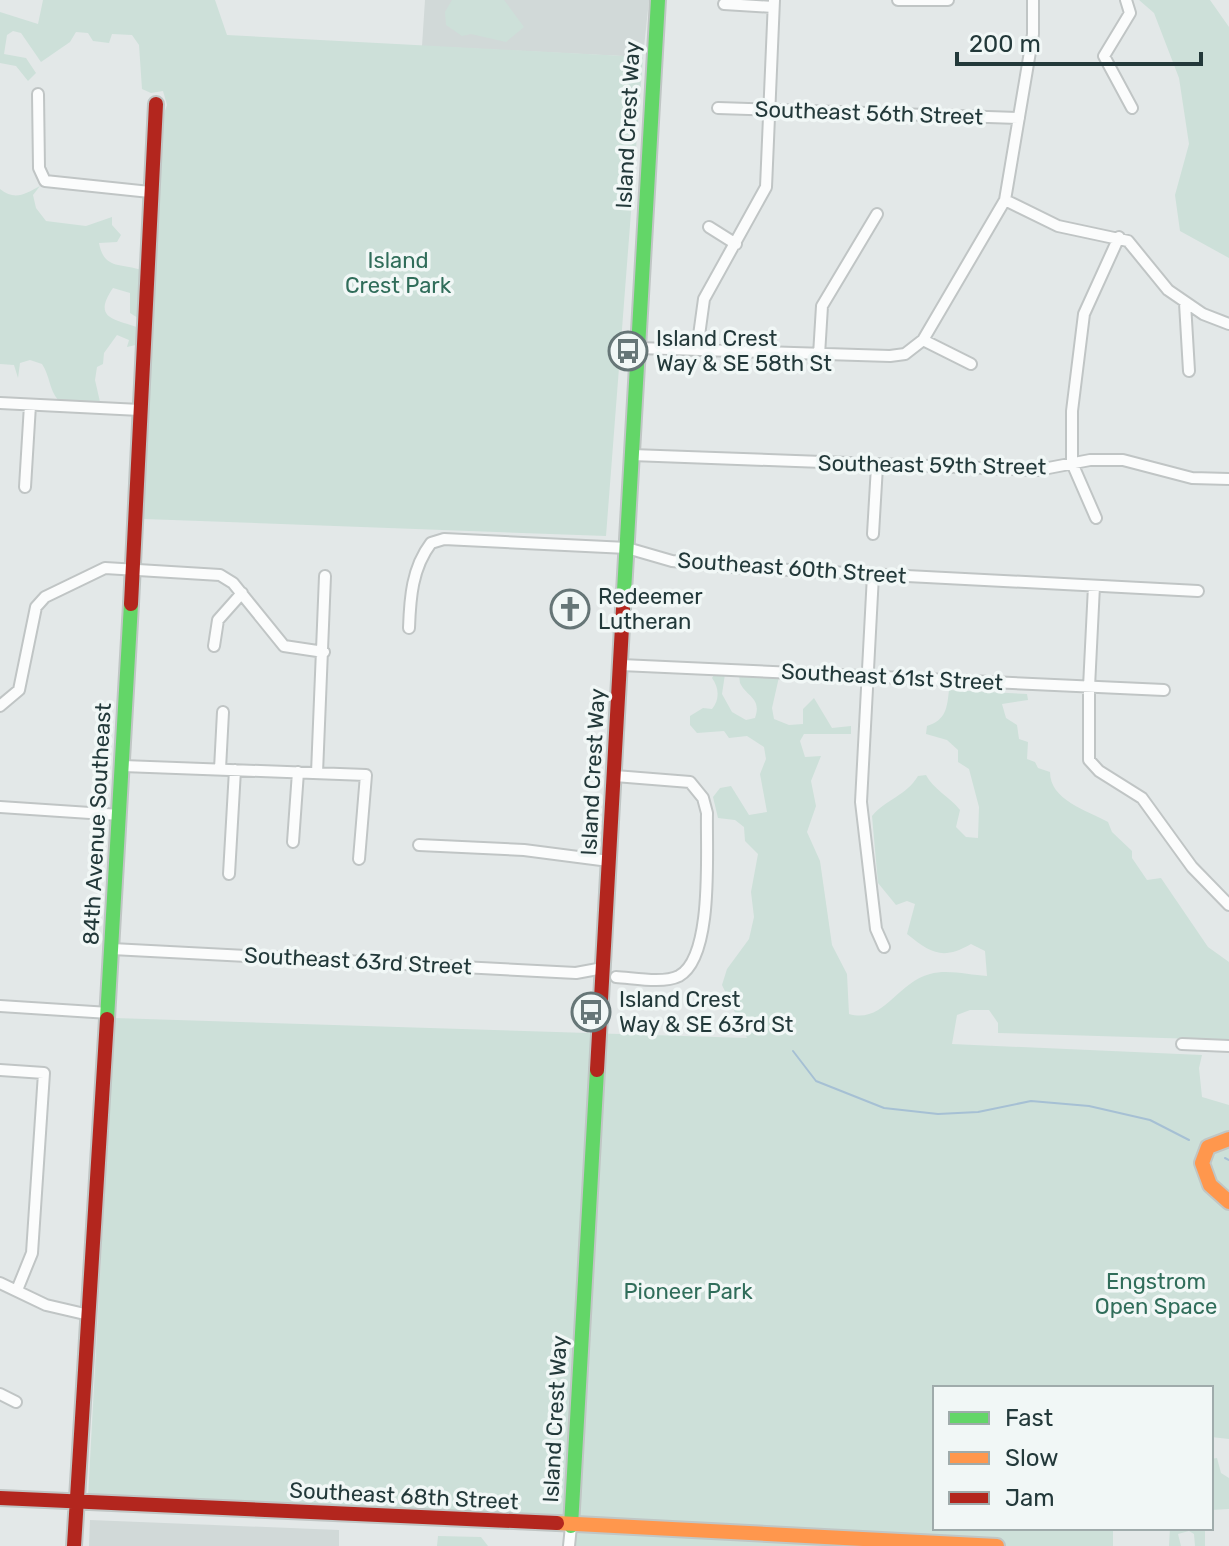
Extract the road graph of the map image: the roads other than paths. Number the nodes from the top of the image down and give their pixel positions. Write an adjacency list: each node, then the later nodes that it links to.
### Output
1 (658, 0): 23 (street, Island Crest Way)
2 (898, 0): 3 (street)
3 (948, 0)
4 (1033, 0): 13 (street)
5 (1126, 0): 11 (street)
6 (773, 3): 7 (street); 12 (street)
7 (724, 4)
8 (38, 94): 14 (street)
9 (156, 104): 14 (street, 84th Avenue Southeast)
10 (718, 108): 12 (street, Southeast 56th Street)
11 (1132, 108)
12 (770, 109): 13 (street, Southeast 56th Street); 19 (street)
13 (1019, 118): 15 (street)
14 (150, 192): 30 (street, 84th Avenue Southeast)
15 (1005, 200): 18 (street); 22 (street)
16 (877, 214): 25 (street)
17 (709, 227): 19 (street)
18 (1119, 237): 20 (street); 32 (street)
19 (736, 244): 24 (street)
20 (1185, 303): 21 (street); 27 (street)
21 (1229, 324)
22 (923, 340): 25 (street); 26 (street)
23 (638, 348): 24 (street); 31 (street, Island Crest Way)
24 (697, 350): 25 (street)
25 (819, 355)
26 (971, 364)
27 (1189, 371)
28 (0, 403): 29 (street)
29 (30, 405): 30 (street); 35 (street)
30 (140, 410): 39 (street, 84th Avenue Southeast)
31 (632, 455): 33 (street, Southeast 59th Street); 38 (street, Island Crest Way)
32 (1072, 463): 33 (street, Southeast 59th Street); 34 (street, Southeast 59th Street); 36 (street)
33 (877, 466): 37 (street)
34 (1229, 479)
35 (25, 487)
36 (1096, 518)
37 (873, 534)
38 (627, 548): 40 (street, Southeast 60th Street); 45 (street, Southeast 60th Street); 48 (street, Island Crest Way)
39 (134, 569): 44 (street); 52 (street); 54 (street, 84th Avenue Southeast)
40 (873, 575): 42 (street, Southeast 60th Street); 49 (street)
41 (325, 576): 47 (street)
42 (1094, 586): 43 (street, Southeast 60th Street); 50 (street)
43 (1198, 591)
44 (242, 593): 46 (street); 47 (street)
45 (409, 628)
46 (214, 646)
47 (324, 652): 58 (street)
48 (621, 665): 49 (street, Southeast 61st Street); 59 (street, Island Crest Way)
49 (867, 676): 50 (street, Southeast 61st Street); 68 (street)
50 (1089, 687): 51 (street, Southeast 61st Street); 67 (street)
51 (1164, 690)
52 (0, 706)
53 (223, 712): 55 (street)
54 (123, 766): 55 (street); 61 (street, 84th Avenue Southeast)
55 (220, 769): 56 (street)
56 (235, 770): 57 (street); 66 (street)
57 (298, 772): 58 (street); 62 (street)
58 (317, 773): 64 (street)
59 (615, 776): 65 (street, Island Crest Way); 71 (street)
60 (0, 807): 61 (street)
61 (120, 815): 69 (street, 84th Avenue Southeast)
62 (293, 842)
63 (419, 845): 65 (street)
64 (359, 859)
65 (609, 861): 70 (street, Island Crest Way)
66 (229, 874)
67 (1229, 905)
68 (884, 947)
69 (112, 949): 70 (street, Southeast 63rd Street); 73 (street, 84th Avenue Southeast)
70 (603, 968): 84 (street, Island Crest Way)
71 (616, 977)
72 (0, 1006): 73 (street)
73 (109, 1013): 81 (street, 84th Avenue Southeast)
74 (1182, 1044): 75 (street)
75 (1229, 1046)
76 (0, 1070): 80 (street)
77 (1229, 1139): 78 (street)
78 (1229, 1202)
79 (0, 1283): 80 (street)
80 (17, 1290): 81 (street)
81 (89, 1315): 86 (street, 84th Avenue Southeast)
82 (0, 1394): 83 (street)
83 (16, 1402)
84 (573, 1495): 87 (street); 88 (street, Island Crest Way)
85 (0, 1498): 86 (street, Southeast 68th Street)
86 (77, 1503): 87 (street, Southeast 68th Street); 89 (street, 84th Avenue Southeast)
87 (528, 1524): 88 (street, Southeast 68th Street)
88 (571, 1526): 90 (street, Island Crest Way); 91 (street, Southeast 68th Street)
89 (74, 1546)
90 (569, 1546)
91 (997, 1546)

